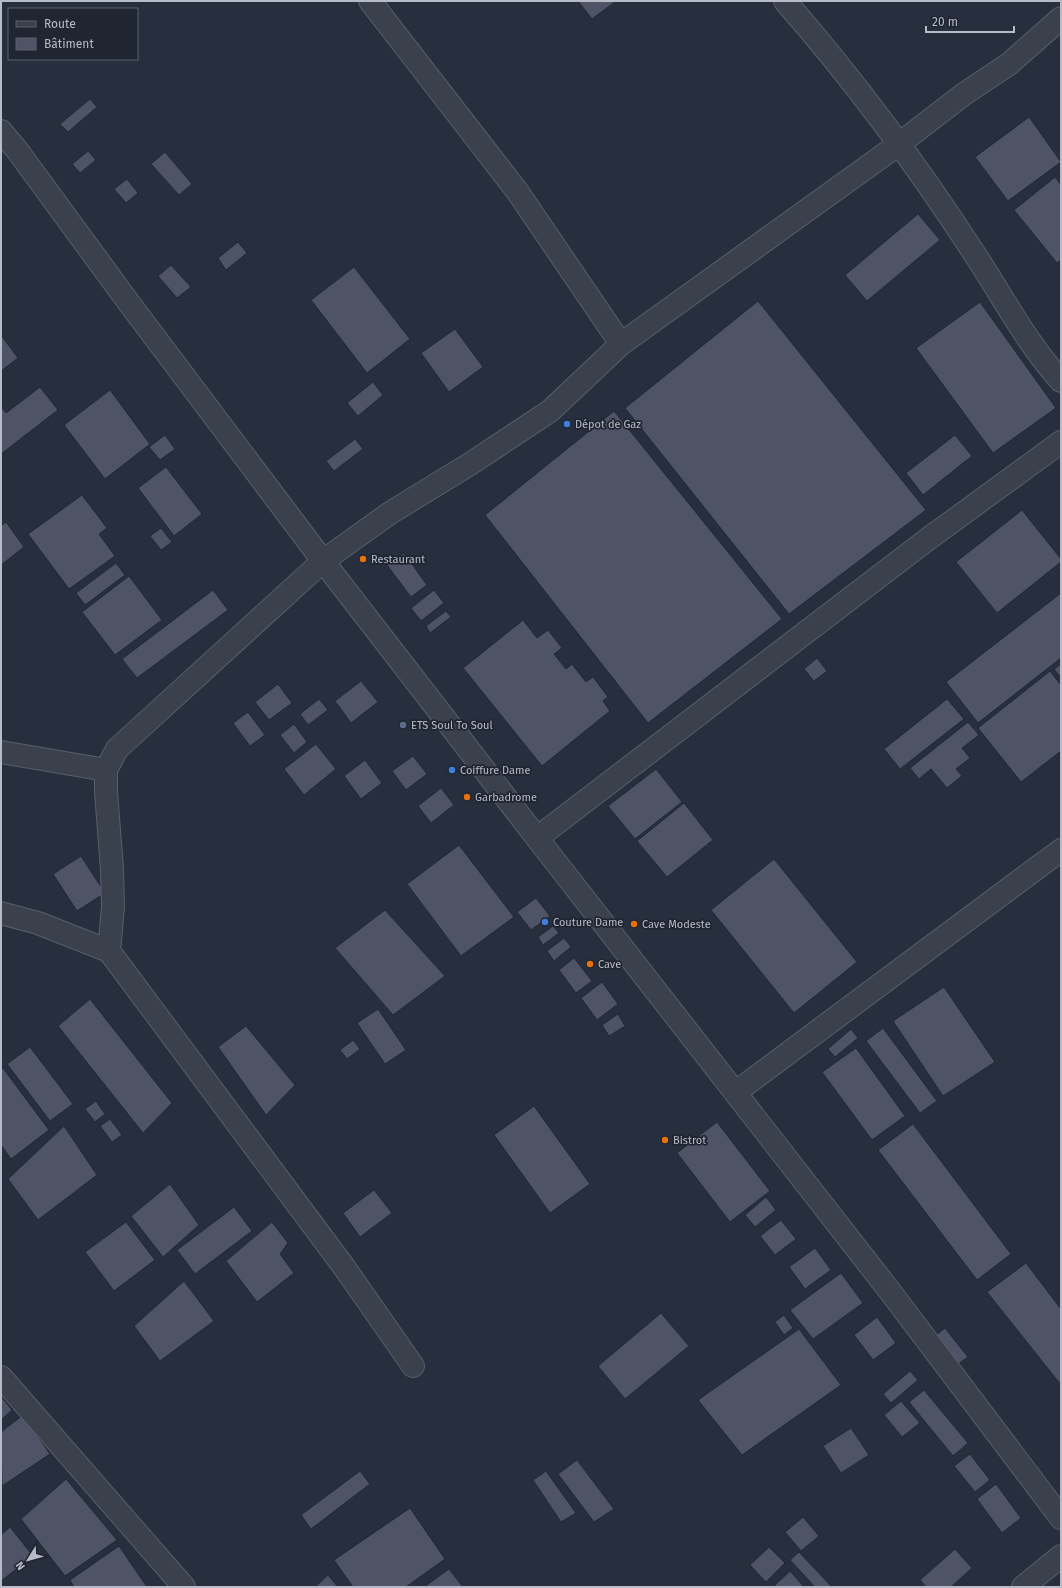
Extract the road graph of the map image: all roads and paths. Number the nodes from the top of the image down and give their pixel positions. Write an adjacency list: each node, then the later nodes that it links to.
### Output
1 (370, 1): 6 (street)
2 (785, 1): 5 (street)
3 (1061, 18): 5 (street)
4 (1, 131): 9 (street)
5 (899, 144): 6 (street); 7 (street)
6 (622, 344): 9 (street)
7 (1061, 381)
8 (1061, 442): 12 (street)
9 (323, 560): 11 (street); 12 (street)
10 (1, 752): 11 (street)
11 (106, 770): 15 (street)
12 (536, 838): 16 (street)
13 (1061, 850): 16 (street)
14 (1, 913): 15 (street)
15 (109, 951): 17 (street)
16 (736, 1092): 19 (street)
17 (413, 1366)
18 (1, 1377): 21 (street)
19 (1061, 1518)
20 (1061, 1556): 22 (street)
21 (184, 1587)
22 (1023, 1587)

